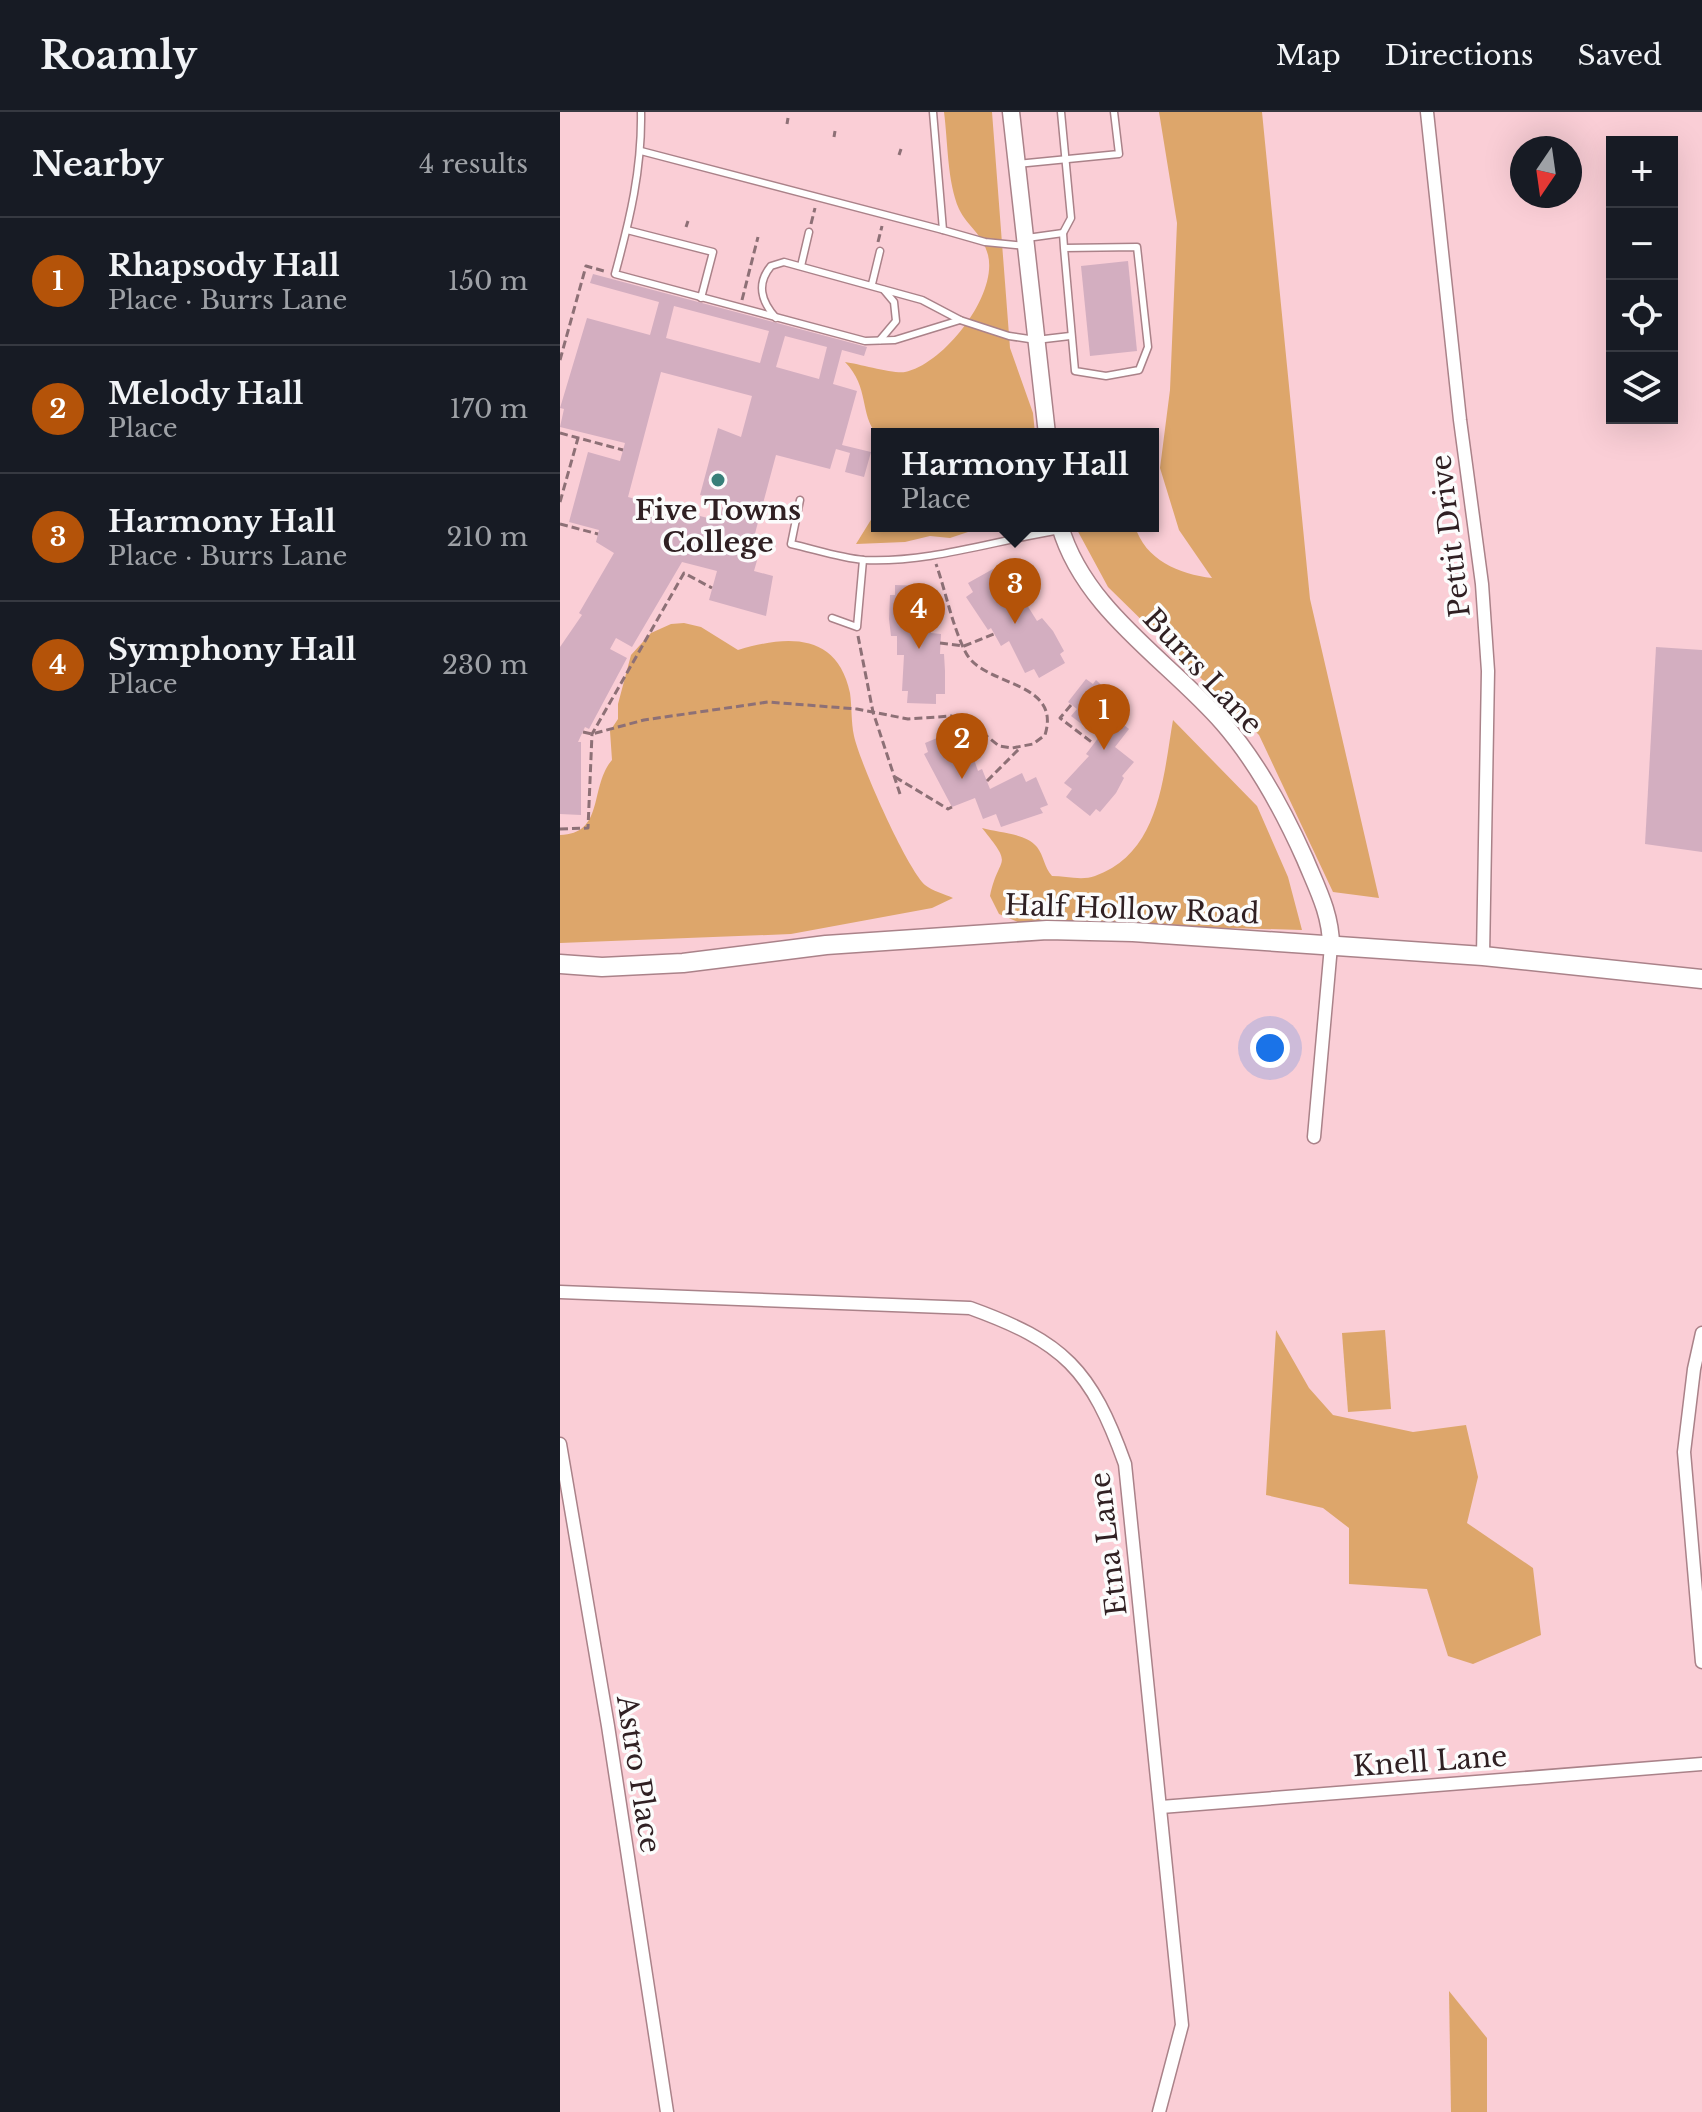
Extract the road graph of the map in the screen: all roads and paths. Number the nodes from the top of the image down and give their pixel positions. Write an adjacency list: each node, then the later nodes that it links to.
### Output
1 (641, 112): 12 (lane)
2 (933, 112): 20 (lane)
3 (1011, 112): 15 (street)
4 (1061, 112): 14 (lane)
5 (1114, 112): 14 (lane)
6 (1427, 112): 71 (street, Pettit Drive)
7 (788, 118): 8 (path)
8 (787, 124)
9 (835, 131): 10 (path)
10 (834, 137)
11 (901, 149): 13 (path)
12 (641, 151): 19 (lane); 20 (lane)
13 (899, 155)
14 (1066, 159): 15 (lane); 22 (lane)
15 (1017, 164): 24 (street)
16 (688, 221): 17 (path)
17 (686, 227)
18 (881, 228): 26 (path)
19 (627, 230): 28 (lane); 31 (lane)
20 (943, 230): 24 (lane)
21 (809, 232): 27 (lane)
22 (1063, 233): 24 (lane); 25 (lane)
23 (758, 237): 32 (path)
24 (1025, 242): 36 (street)
25 (1064, 248): 35 (lane); 35 (lane)
26 (878, 250): 29 (lane)
27 (801, 266): 29 (lane); 33 (lane)
28 (615, 274): 31 (lane); 38 (path)
29 (872, 284): 30 (lane)
30 (883, 288): 34 (lane); 37 (lane)
31 (701, 298): 33 (lane)
32 (742, 300)
33 (776, 318): 37 (lane)
34 (960, 320): 36 (lane); 37 (lane)
35 (1070, 336): 36 (lane)
36 (1036, 340): 39 (street)
37 (877, 342)
38 (560, 360)
39 (1046, 428)
40 (560, 433): 41 (path)
41 (578, 438): 42 (path); 44 (path)
42 (623, 450)
43 (800, 500): 50 (lane)
44 (560, 502)
45 (560, 524): 48 (path)
46 (1039, 532): 49 (lane)
47 (1063, 532): 70 (street, Burrs Lane)
48 (598, 534)
49 (934, 556): 50 (lane); 56 (path)
50 (863, 560): 53 (lane)
51 (712, 588): 62 (path)
52 (832, 618): 53 (lane)
53 (857, 627): 58 (path)
54 (994, 634): 56 (path)
55 (940, 643): 56 (path)
56 (964, 646): 60 (path)
57 (1071, 705): 59 (path)
58 (873, 712): 62 (path); 64 (path); 65 (path)
59 (1060, 718): 60 (path); 63 (path)
60 (1048, 719): 64 (path)
61 (583, 732): 62 (path)
62 (592, 734): 69 (path)
63 (1094, 744)
64 (1020, 748): 66 (path)
65 (895, 777): 67 (path); 68 (path)
66 (987, 781)
67 (900, 794)
68 (952, 807)
69 (560, 829)
70 (1331, 946): 71 (main road, Half Hollow Road); 72 (main road, Half Hollow Road); 74 (street)
71 (1483, 956): 73 (main road, Half Hollow Road)
72 (560, 964)
73 (1702, 979)
74 (1314, 1137)
75 (560, 1292): 80 (street, Etna Lane)
76 (1702, 1333): 78 (street)
77 (560, 1444): 81 (street, Astro Place)
78 (1702, 1662)
79 (1702, 1764): 80 (street, Knell Lane)
80 (1161, 1807): 82 (street, Etna Lane)
81 (667, 2112)
82 (1159, 2112)

